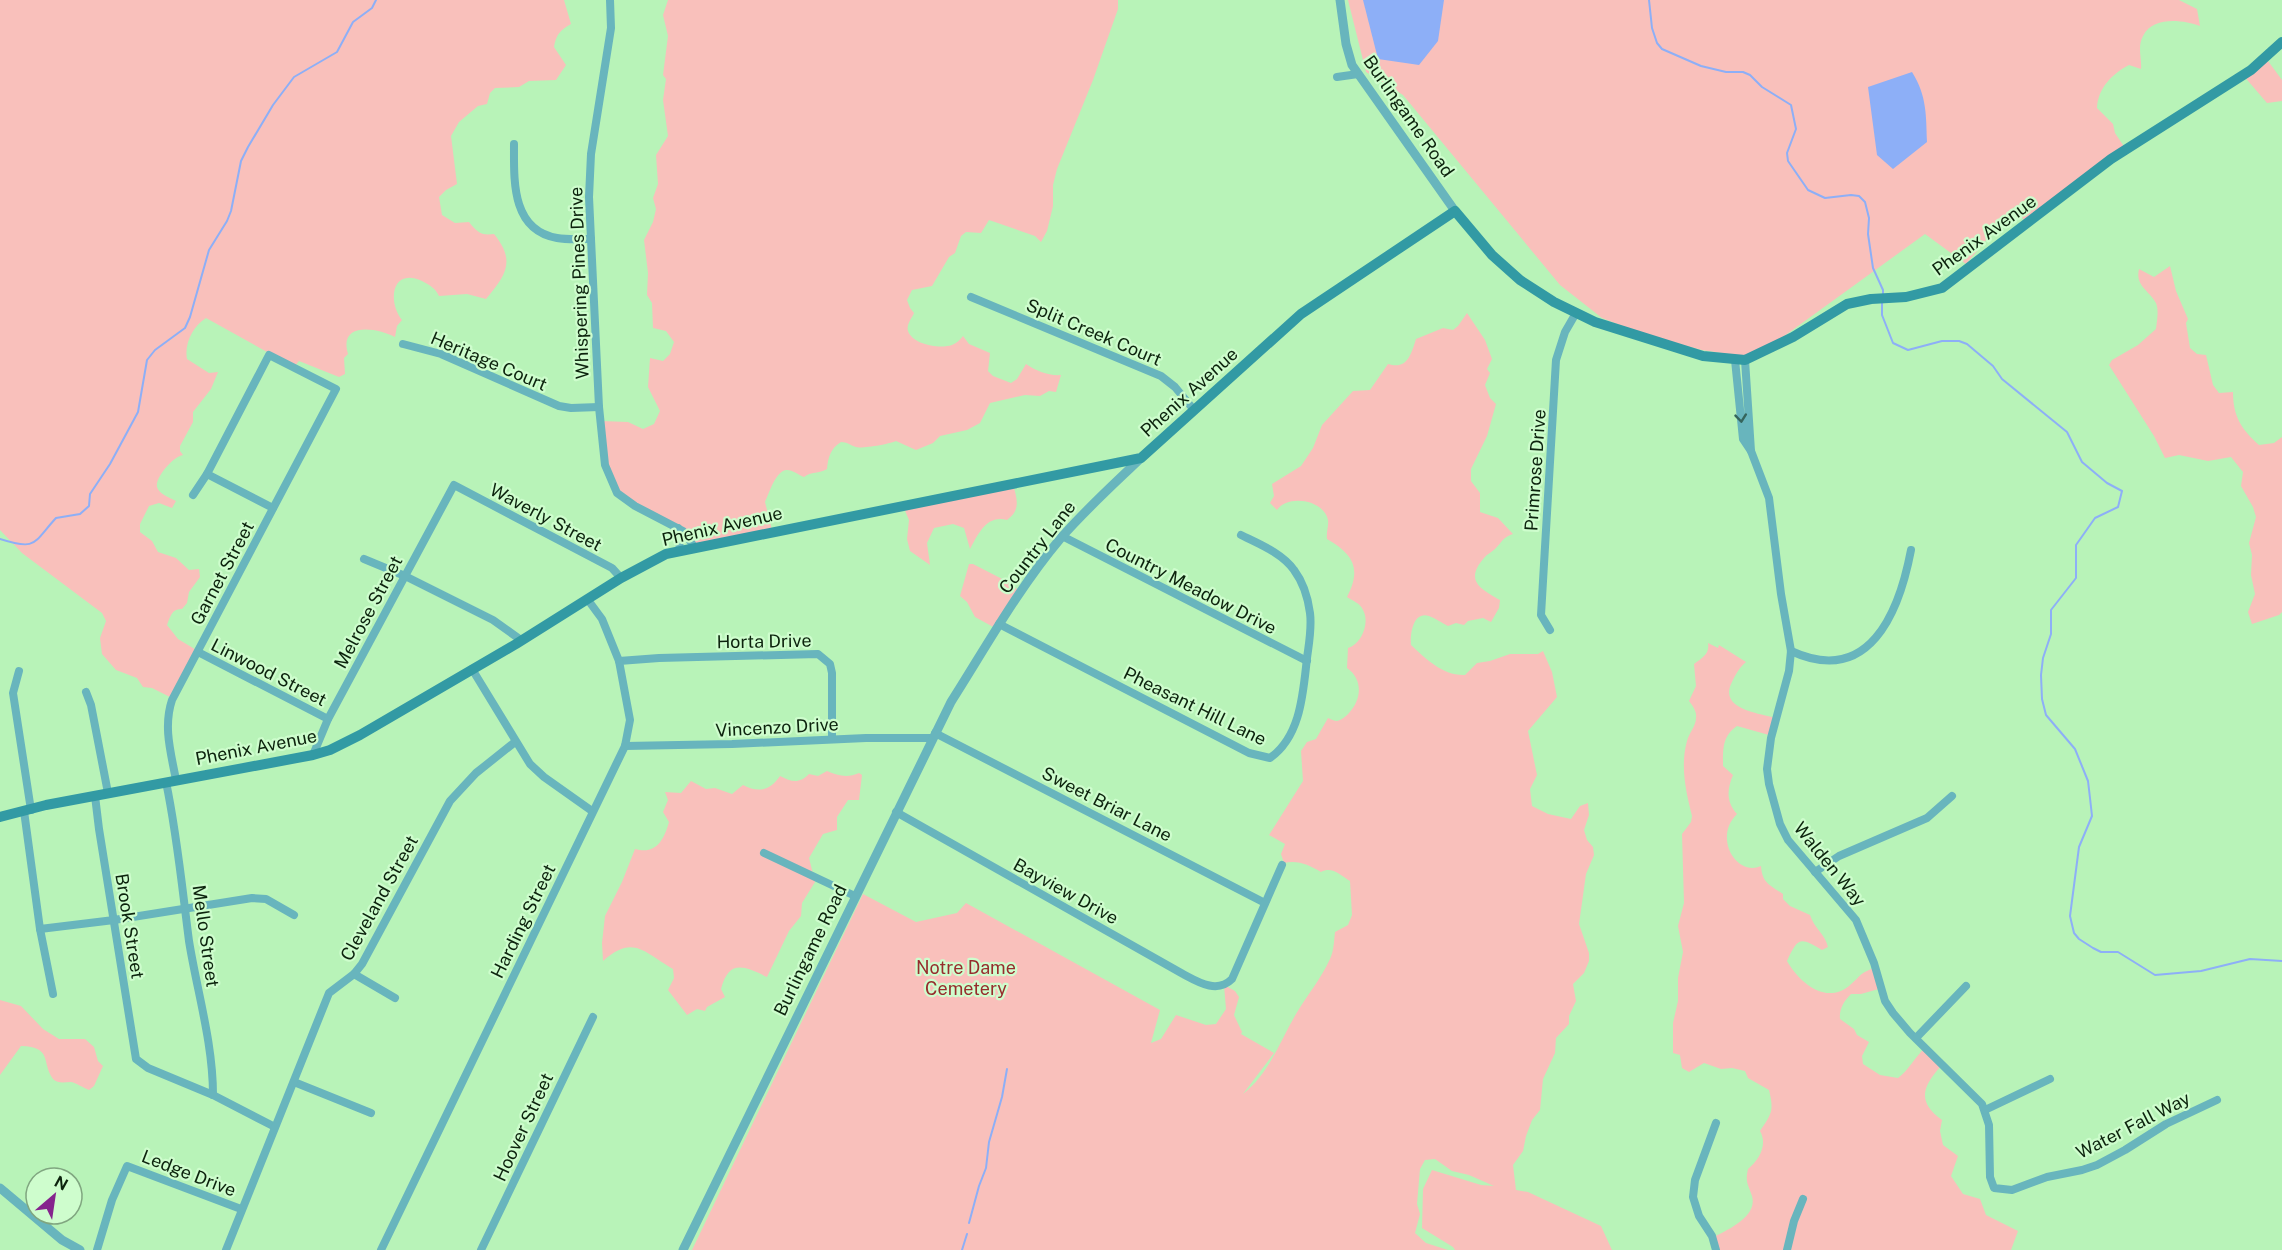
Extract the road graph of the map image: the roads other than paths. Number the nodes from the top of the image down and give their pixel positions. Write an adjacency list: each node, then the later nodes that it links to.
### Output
1 (610, 0): 8 (street, Whispering Pines Drive)
2 (1340, 0): 4 (street, Burlingame Road)
3 (2282, 42): 12 (main road, Phenix Avenue)
4 (1358, 74): 5 (street); 7 (street, Burlingame Road)
5 (1337, 77)
6 (514, 144): 8 (street)
7 (1455, 211): 10 (main road); 14 (main road, Phenix Avenue)
8 (591, 240): 13 (street, Whispering Pines Drive)
9 (971, 297): 14 (street, Split Creek Court)
10 (1576, 313): 12 (main road); 31 (street, Primrose Drive)
11 (403, 344): 13 (street, Heritage Court)
12 (1740, 360): 33 (street, Walden Way)
13 (599, 407): 20 (street, Whispering Pines Drive)
14 (1194, 410): 15 (main road, Phenix Avenue)
15 (1141, 458): 22 (street, Country Lane); 23 (main road, Phenix Avenue)
16 (207, 474): 18 (street); 19 (street); 19 (street, Garnet Street)
17 (454, 485): 27 (street, Melrose Street); 28 (street, Waverly Street)
18 (193, 495)
19 (273, 508): 34 (street, Garnet Street)
20 (678, 528): 23 (street, Whispering Pines Drive); 25 (street)
21 (1241, 535): 36 (street, Pheasant Hill Lane)
22 (1062, 536): 30 (street, Country Lane); 36 (street, Country Meadow Drive)
23 (695, 548): 25 (main road, Phenix Avenue)
24 (1911, 550): 33 (street)
25 (680, 551): 28 (main road, Phenix Avenue)
26 (364, 559): 27 (street)
27 (405, 576): 32 (street); 41 (street, Melrose Street)
28 (621, 578): 29 (main road, Phenix Avenue)
29 (588, 600): 32 (main road, Phenix Avenue); 35 (street, Harding Street)
30 (999, 624): 36 (street, Pheasant Hill Lane); 37 (street, Country Lane)
31 (1550, 630)
32 (521, 640): 38 (main road, Phenix Avenue)
33 (1791, 651): 57 (street, Walden Way)
34 (198, 652): 41 (street, Linwood Street); 47 (street, Garnet Street)
35 (619, 661): 43 (street, Horta Drive); 45 (street, Harding Street)
36 (1307, 661)
37 (972, 668): 42 (street, Burlingame Road)
38 (472, 669): 44 (street); 46 (main road, Phenix Avenue)
39 (19, 671): 51 (street)
40 (86, 692): 48 (street)
41 (327, 719): 46 (street, Melrose Street)
42 (933, 736): 43 (street, Vincenzo Drive); 53 (street, Burlingame Road); 59 (street, Sweet Briar Lane)
43 (832, 739): 45 (street, Vincenzo Drive)
44 (515, 742): 52 (street); 64 (street, Cleveland Street)
45 (625, 746): 52 (street, Harding Street)
46 (313, 755): 47 (main road, Phenix Avenue)
47 (171, 781): 48 (main road, Phenix Avenue); 60 (street, Mello Street)
48 (108, 793): 49 (main road, Phenix Avenue)
49 (96, 796): 51 (main road, Phenix Avenue); 62 (street, Brook Street)
50 (1952, 796): 57 (street)
51 (27, 810): 54 (main road, Phenix Avenue); 63 (street)
52 (592, 811): 84 (street, Harding Street)
53 (896, 813): 58 (street, Burlingame Road); 59 (street, Bayview Drive)
54 (0, 817)
55 (764, 853): 58 (street)
56 (1282, 865): 59 (street)
57 (1815, 872): 69 (street, Walden Way)
58 (855, 896): 86 (street, Burlingame Road)
59 (1265, 903)
60 (186, 908): 61 (street); 62 (street); 72 (street, Mello Street)
61 (294, 915)
62 (114, 920): 63 (street); 72 (street, Brook Street)
63 (40, 929): 66 (street)
64 (354, 974): 67 (street); 71 (street, Cleveland Street)
65 (1966, 986): 69 (street)
66 (53, 994)
67 (394, 998)
68 (593, 1017): 85 (street, Hoover Street)
69 (1917, 1038): 74 (street, Walden Way)
70 (2050, 1079): 74 (street)
71 (294, 1082): 75 (street); 77 (street, Cleveland Street)
72 (213, 1095): 77 (street)
73 (2217, 1100): 74 (street, Water Fall Way)
74 (1985, 1110)
75 (371, 1113)
76 (1716, 1123): 87 (street)
77 (275, 1127): 80 (street, Cleveland Street)
78 (0, 1188): 81 (street)
79 (1803, 1199): 88 (street)
80 (242, 1209): 82 (street, Ledge Drive); 83 (street, Cleveland Street)
81 (80, 1250)
82 (97, 1250)
83 (226, 1250)
84 (381, 1250)
85 (481, 1250)
86 (683, 1250)
87 (1716, 1250)
88 (1787, 1250)

